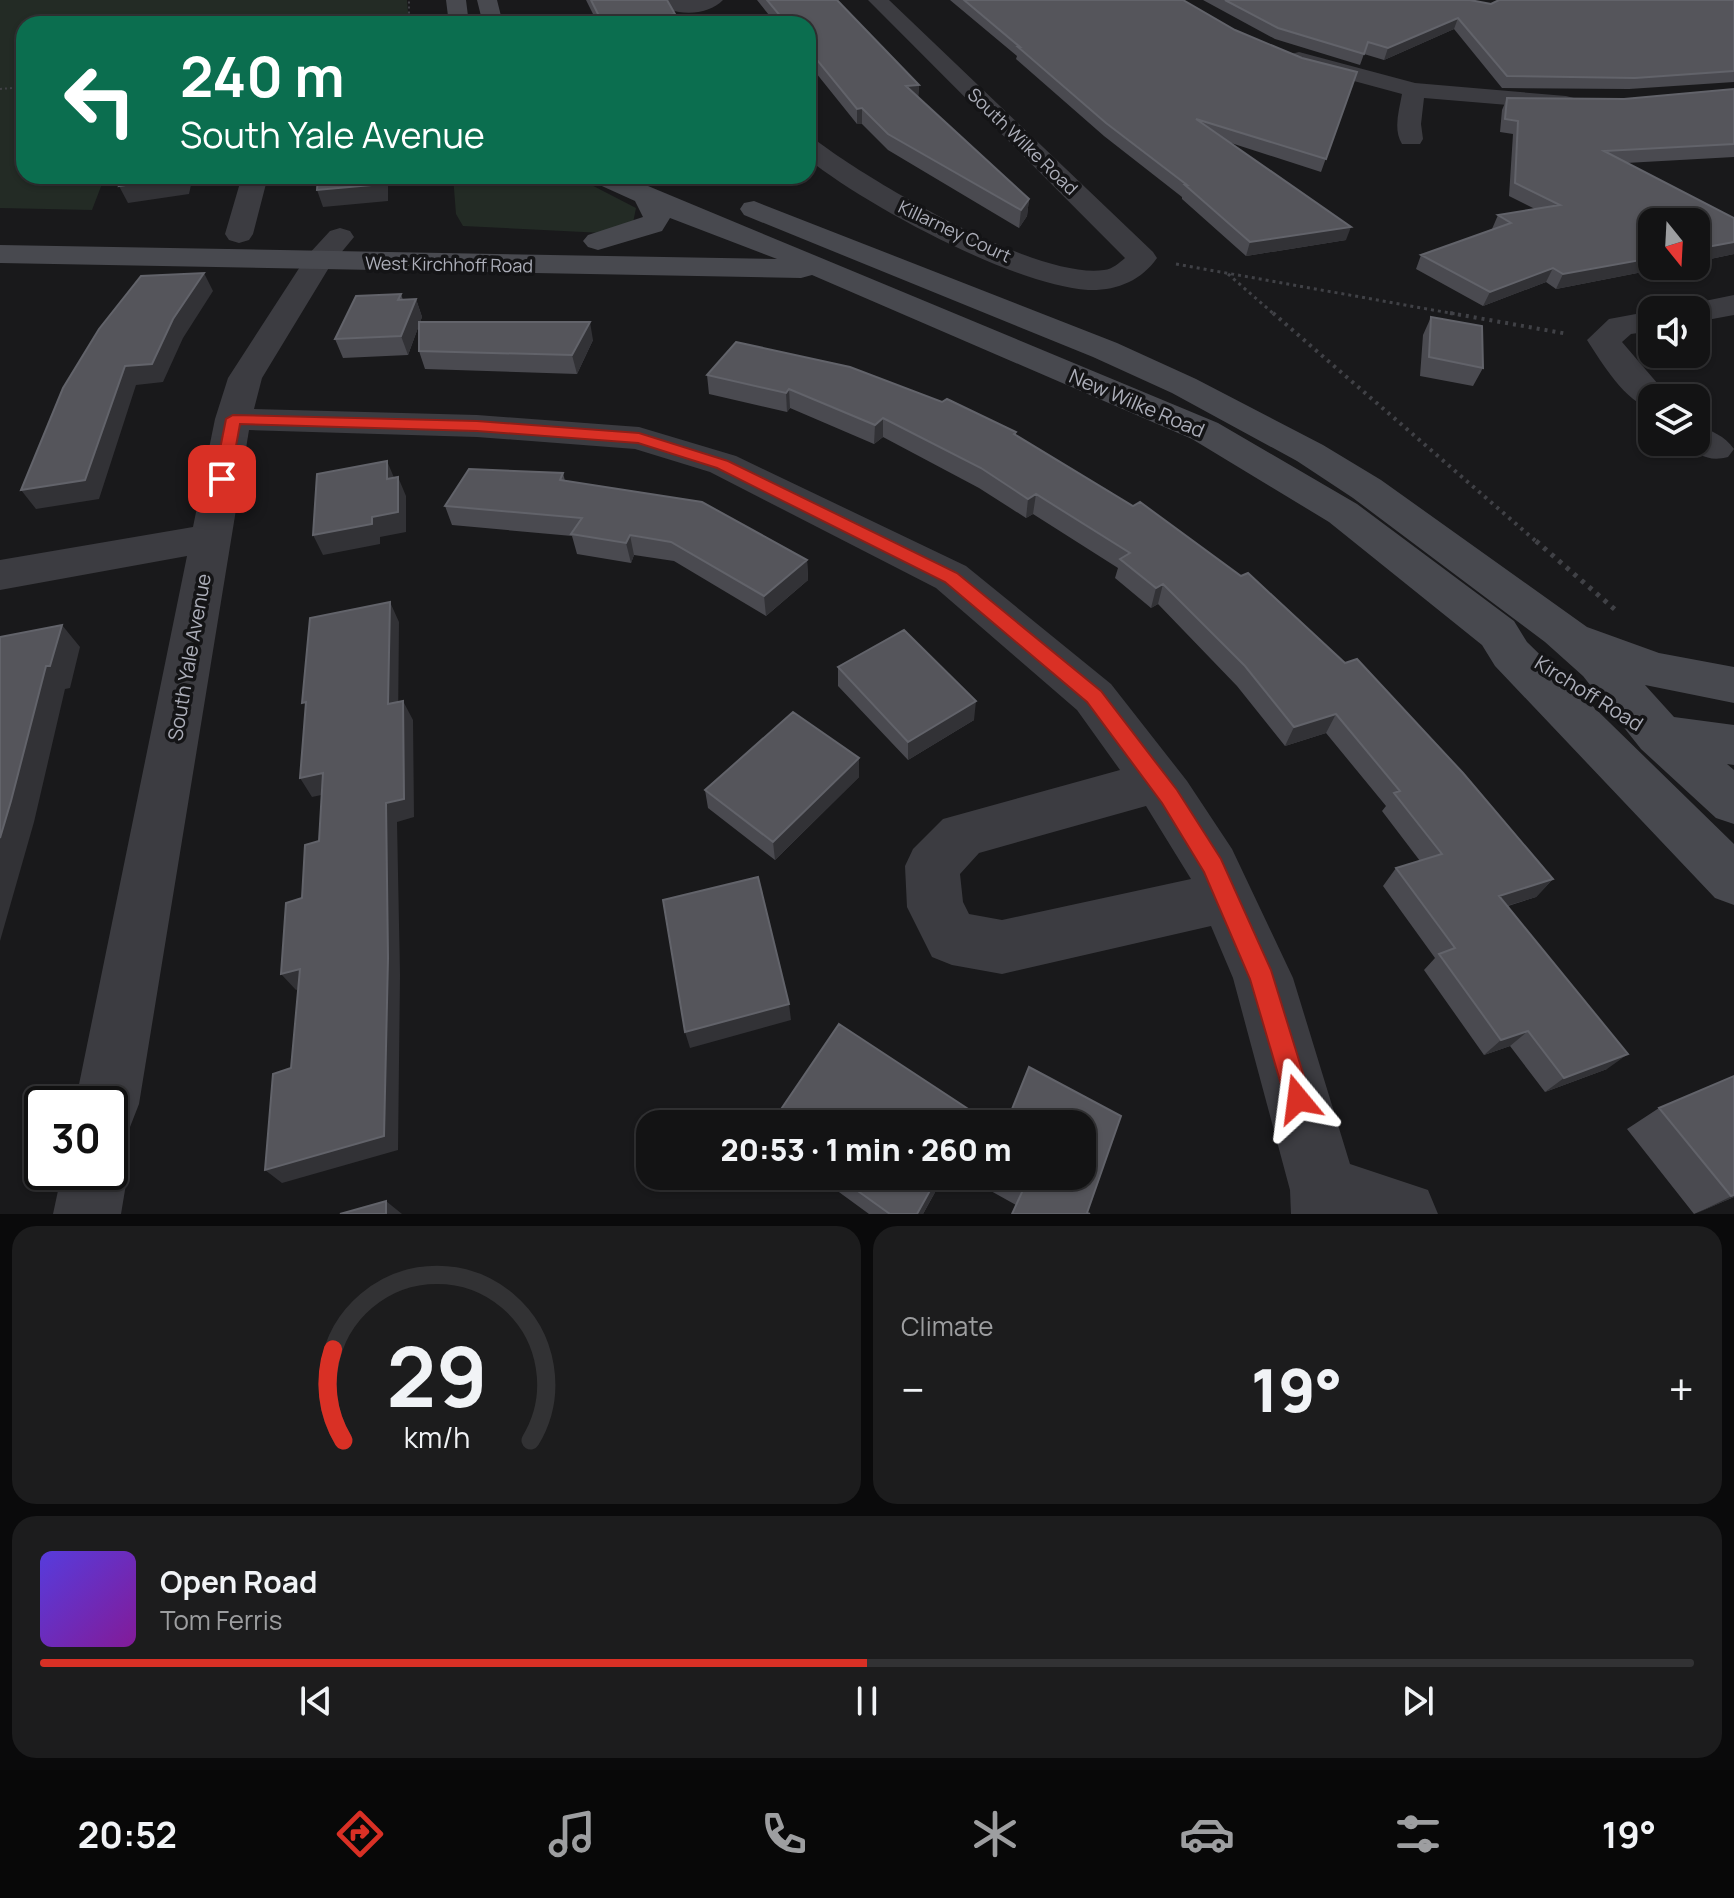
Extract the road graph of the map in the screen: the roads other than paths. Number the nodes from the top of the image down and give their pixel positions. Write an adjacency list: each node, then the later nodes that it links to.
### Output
1 (665, 0): 3 (street)
2 (878, 0): 21 (street, South Wilke Road)
3 (708, 2)
4 (1281, 52): 5 (street)
5 (1414, 90): 6 (street); 7 (street)
6 (1582, 104)
7 (1411, 139)
8 (816, 152): 21 (street, Killarney Court)
9 (253, 184): 14 (street)
10 (620, 184): 11 (main road, New Wilke Road)
11 (644, 195): 15 (main road); 16 (main road, New Wilke Road)
12 (736, 202): 19 (main road, New Wilke Road)
13 (0, 231): 14 (main road, West Kirchhoff Road)
14 (239, 234): 17 (main road, West Kirchhoff Road)
15 (598, 241): 16 (main road, West Kirchhoff Road); 17 (main road, West Kirchhoff Road)
16 (768, 245): 19 (main road, New Wilke Road)
17 (329, 250): 18 (main road, West Kirchhoff Road); 19 (main road, West Kirchhoff Road); 26 (street, South Yale Avenue)
18 (0, 254)
19 (835, 258): 20 (main road, West Kirchhoff Road); 30 (main road, New Wilke Road)
20 (898, 267): 29 (main road, New Wilke Road)
21 (1114, 279)
22 (1734, 305): 23 (street)
23 (1710, 309)
24 (1638, 323): 25 (street)
25 (1639, 384)
26 (233, 419): 27 (street, South Yale Avenue); 35 (street)
27 (211, 538): 28 (street); 40 (street, South Yale Avenue)
28 (0, 575)
29 (1561, 630): 31 (main road, Kirchoff Road); 33 (main road, New Wilke Road)
30 (1498, 633): 33 (main road, Kirchoff Road); 37 (main road, New Wilke Road)
31 (1734, 685)
32 (1734, 718): 33 (main road)
33 (1663, 738): 34 (main road, Kirchoff Road); 36 (main road); 37 (main road)
34 (1734, 745)
35 (1158, 781): 39 (street); 39 (street)
36 (1734, 802)
37 (1674, 821): 38 (main road)
38 (1734, 880)
39 (1226, 897): 42 (street)
40 (110, 1086)
41 (92, 1190): 43 (street)
42 (1324, 1202): 44 (street)
43 (87, 1214)
44 (1404, 1214)

